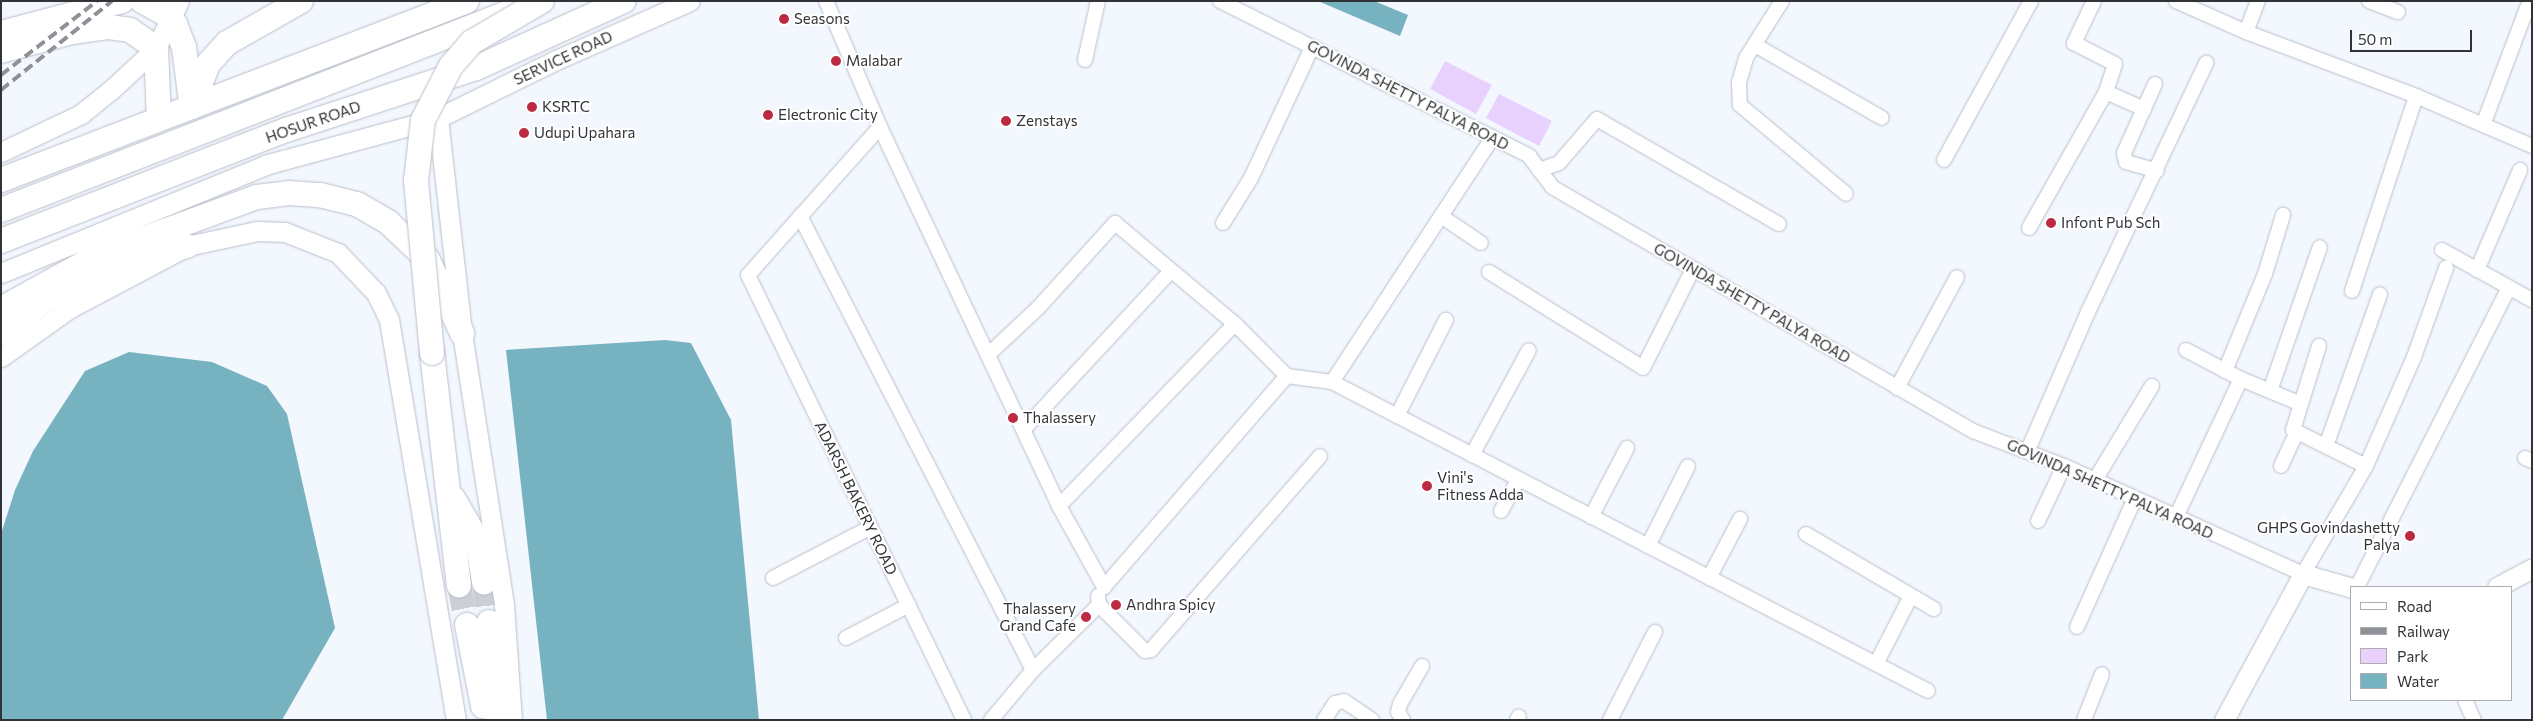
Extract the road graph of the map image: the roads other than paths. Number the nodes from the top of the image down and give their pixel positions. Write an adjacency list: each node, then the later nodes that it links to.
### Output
1 (122, 1): 22 (highway)
2 (142, 1): 19 (highway)
3 (302, 1): 32 (highway)
4 (467, 1): 32 (highway)
5 (536, 1): 48 (highway)
6 (542, 1): 103 (highway, bridge)
7 (624, 1): 55 (highway, HOSUR ROAD)
8 (690, 1): 34 (street, SERVICE ROAD)
9 (826, 1): 38 (street)
10 (1098, 1): 27 (street)
11 (1220, 1): 24 (street, GOVINDA SHETTY PALYA ROAD)
12 (1782, 1): 23 (street)
13 (2031, 1): 42 (street)
14 (2094, 1): 30 (street)
15 (2176, 1): 21 (street)
16 (2258, 1): 21 (street)
17 (2369, 1): 20 (street)
18 (2527, 8): 37 (street)
19 (175, 10): 25 (street); 32 (highway)
20 (2398, 12)
21 (2246, 32): 31 (street)
22 (1, 33)
23 (1755, 45): 35 (street); 47 (street)
24 (1312, 47): 39 (street, GOVINDA SHETTY PALYA ROAD); 52 (street)
25 (156, 48): 26 (highway); 36 (highway); 41 (street)
26 (1, 50)
27 (1085, 60)
28 (2206, 63): 45 (street)
29 (2156, 84): 33 (street)
30 (2106, 92): 33 (street); 54 (street)
31 (2416, 96): 37 (street); 68 (street)
32 (192, 106): 36 (highway)
33 (2144, 109): 45 (street)
34 (438, 118): 65 (street, SERVICE ROAD); 75 (street)
35 (1882, 118)
36 (159, 119): 46 (highway)
37 (2483, 125): 40 (street)
38 (880, 127): 50 (street); 79 (street)
39 (1493, 136): 43 (street, GOVINDA SHETTY PALYA ROAD); 51 (street)
40 (2532, 146)
41 (1, 152)
42 (1944, 160)
43 (1539, 170): 53 (street); 61 (street, GOVINDA SHETTY PALYA ROAD)
44 (2520, 170): 62 (street)
45 (2157, 172): 94 (street)
46 (1, 180)
47 (1846, 194)
48 (1, 210)
49 (2283, 215): 81 (street)
50 (800, 216): 111 (street, ADARSH BAKERY ROAD); 133 (street)
51 (1441, 216): 56 (street); 84 (street)
52 (1223, 223)
53 (1779, 224)
54 (2029, 228)
55 (1, 241)
56 (1481, 243)
57 (187, 246): 74 (highway); 80 (street); 137 (street)
58 (2320, 247): 87 (street)
59 (2442, 250): 62 (street)
60 (2446, 268): 100 (street)
61 (1693, 269): 64 (street); 86 (street, GOVINDA SHETTY PALYA ROAD)
62 (2477, 270): 67 (street)
63 (1171, 271): 73 (street); 79 (street); 90 (street)
64 (1489, 272)
65 (1, 273)
66 (1957, 277): 86 (street)
67 (2509, 287): 70 (street); 120 (street)
68 (2352, 291)
69 (2380, 294): 92 (street)
70 (2532, 300)
71 (1, 310): 75 (highway)
72 (1446, 320): 89 (street)
73 (1235, 324): 82 (street); 105 (street)
74 (1, 333)
75 (462, 333): 140 (street)
76 (2319, 346): 88 (street)
77 (1529, 350): 95 (street)
78 (2186, 350): 81 (street)
79 (989, 354): 90 (street)
80 (1, 357)
81 (2226, 370): 83 (street)
82 (1287, 376): 84 (street); 122 (street)
83 (2241, 379): 87 (street); 108 (street)
84 (1332, 382): 89 (street)
85 (2152, 386): 102 (street)
86 (1897, 388): 94 (street, GOVINDA SHETTY PALYA ROAD)
87 (2270, 391): 88 (street)
88 (2301, 404): 91 (street)
89 (1397, 416): 95 (street)
90 (1025, 428): 105 (street)
91 (2296, 432): 92 (street); 99 (street)
92 (2326, 446): 100 (street)
93 (1627, 448): 107 (street)
94 (2028, 450): 98 (street, GOVINDA SHETTY PALYA ROAD)
95 (1472, 455): 101 (street)
96 (1320, 456): 126 (street)
97 (1688, 466): 113 (street)
98 (2064, 466): 102 (street, GOVINDA SHETTY PALYA ROAD); 110 (street)
99 (2281, 466)
100 (2366, 466): 115 (street)
101 (1518, 480): 106 (street); 107 (street)
102 (2096, 480): 104 (street, GOVINDA SHETTY PALYA ROAD)
103 (448, 490): 118 (highway); 119 (highway)
104 (2135, 498): 108 (street, GOVINDA SHETTY PALYA ROAD); 128 (street)
105 (1059, 506): 122 (street)
106 (1501, 511)
107 (1591, 517): 113 (street)
108 (2176, 517): 115 (street, GOVINDA SHETTY PALYA ROAD)
109 (1740, 518): 117 (street)
110 (2038, 521)
111 (871, 527): 116 (street); 125 (street, ADARSH BAKERY ROAD)
112 (1806, 534): 124 (street)
113 (1648, 546): 117 (street)
114 (2532, 568): 121 (street)
115 (2303, 574): 123 (street, GOVINDA SHETTY PALYA ROAD); 148 (street)
116 (773, 578)
117 (1709, 578): 131 (street)
118 (484, 582)
119 (460, 585)
120 (2358, 586)
121 (2499, 586)
122 (1104, 587): 126 (street)
123 (2350, 587)
124 (1911, 596): 127 (street); 131 (street)
125 (908, 605): 130 (street); 141 (street, ADARSH BAKERY ROAD)
126 (1099, 605): 133 (street)
127 (1934, 609)
128 (2077, 627)
129 (1654, 632): 146 (street)
130 (846, 638)
131 (1876, 664): 135 (street)
132 (1422, 666): 145 (street)
133 (1033, 670): 142 (street)
134 (2102, 674): 147 (street)
135 (1928, 691)
136 (2465, 701): 149 (street)
137 (456, 720)
138 (488, 720): 139 (highway)
139 (498, 720)
140 (512, 720)
141 (964, 720)
142 (991, 720)
143 (1324, 720): 144 (street)
144 (1372, 720)
145 (1404, 720)
146 (1610, 720)
147 (2084, 720)
148 (2224, 720)
149 (2474, 720)

